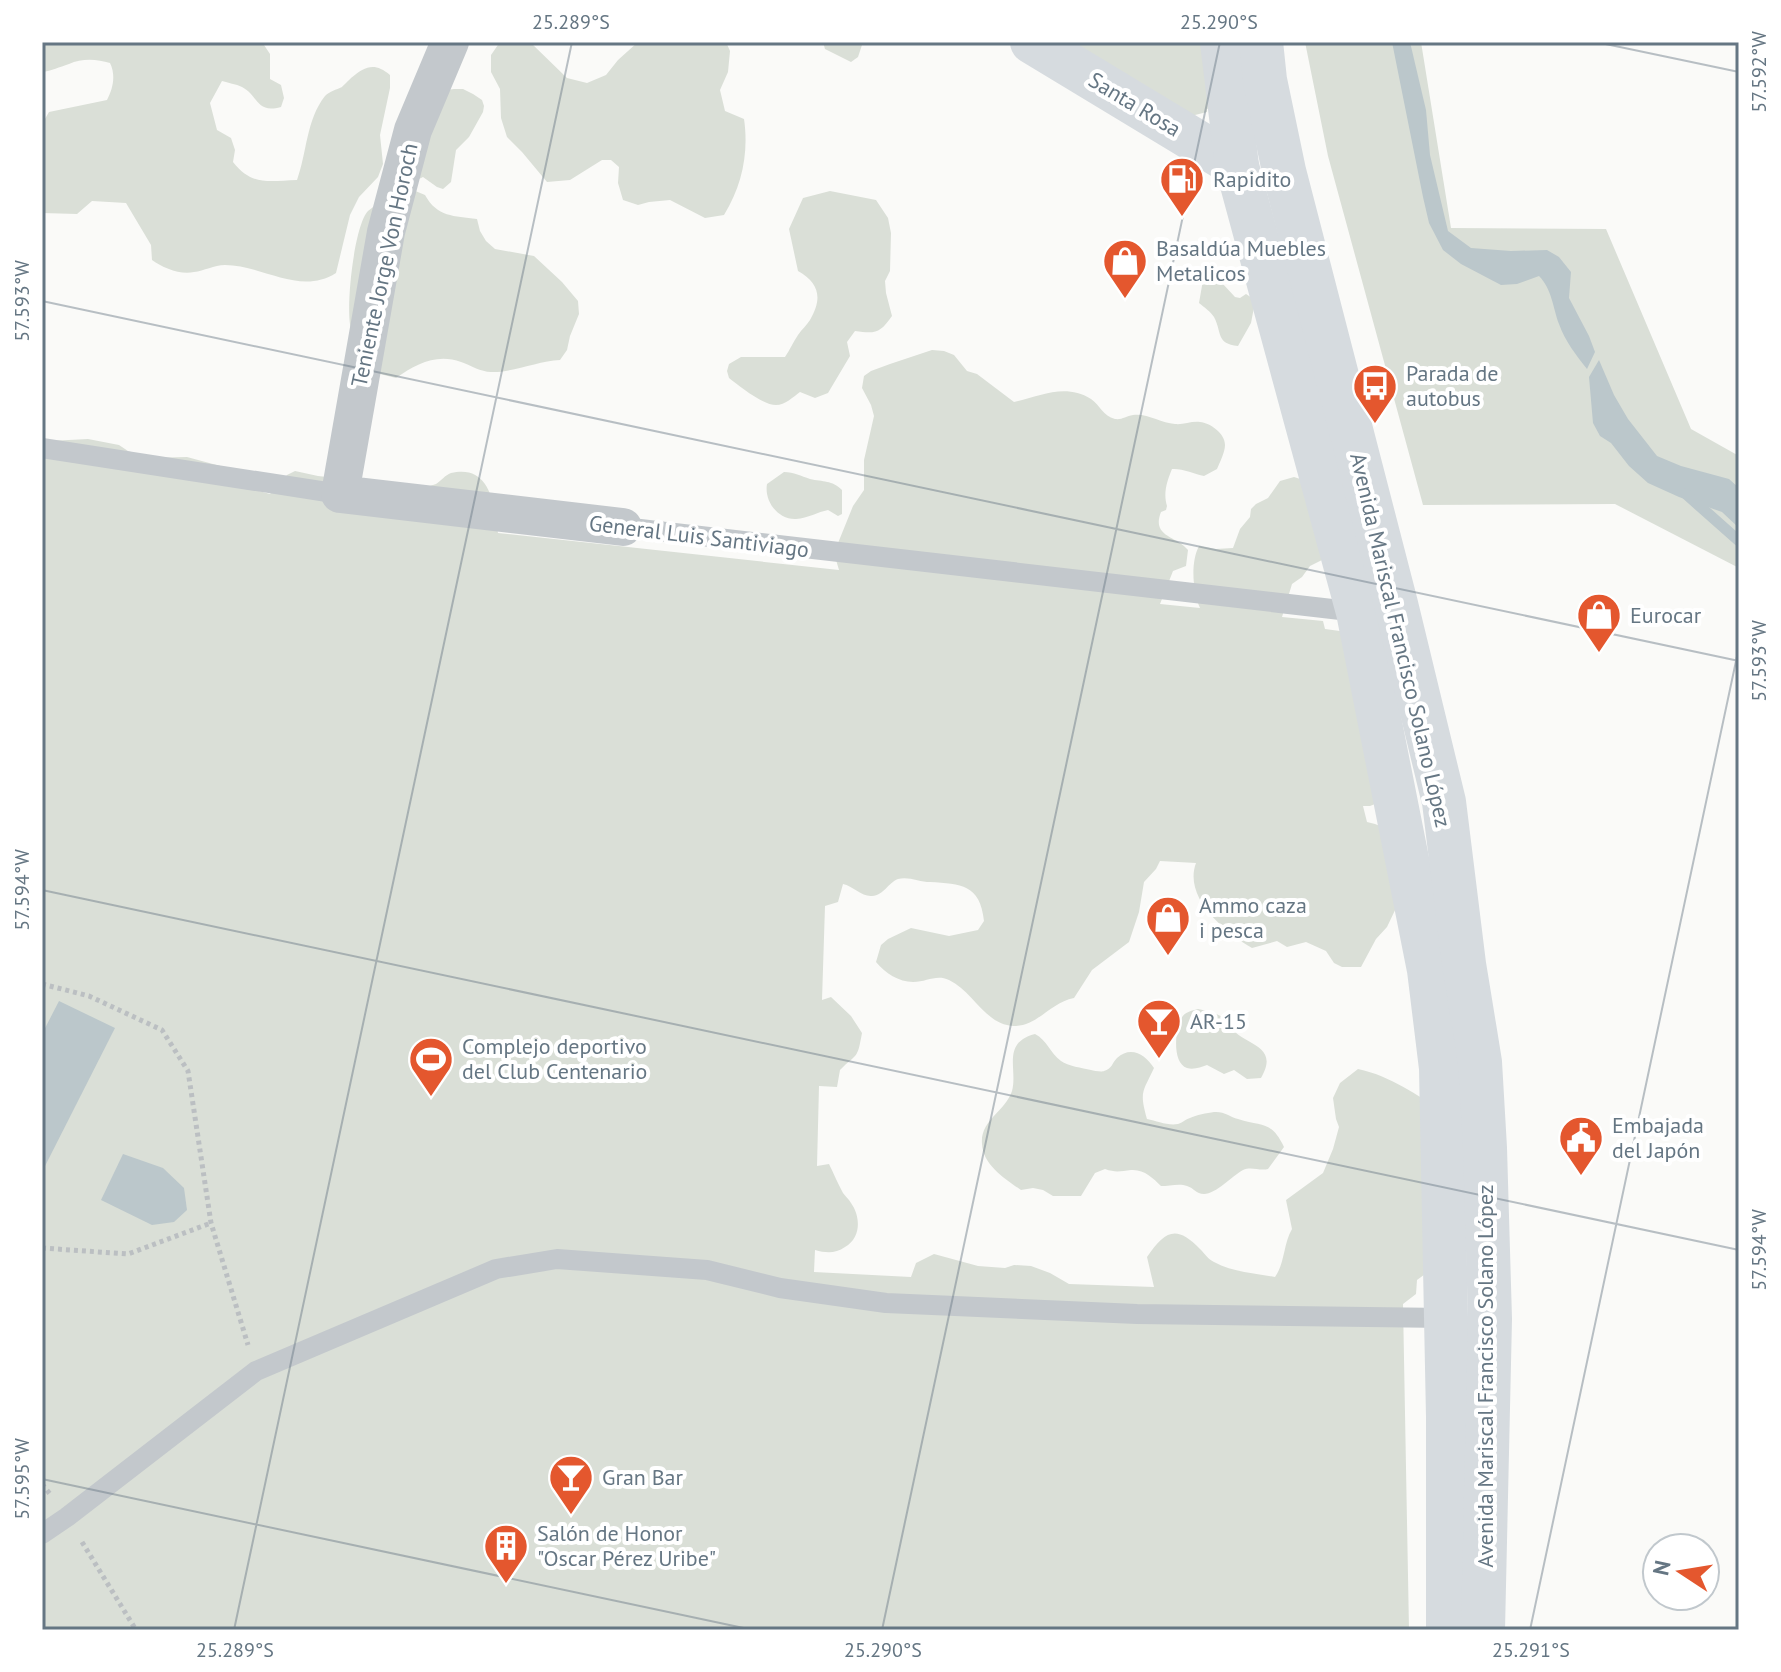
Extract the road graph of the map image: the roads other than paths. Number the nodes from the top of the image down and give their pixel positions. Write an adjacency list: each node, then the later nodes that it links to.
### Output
1 (450, 42): 7 (street, Teniente Jorge Von Horoch)
2 (1032, 42): 5 (main road, Santa Rosa)
3 (1222, 42): 5 (main road, Avenida Mariscal Francisco Solano López)
4 (1261, 42): 13 (main road, Avenida Mariscal Francisco Solano López)
5 (1237, 166): 9 (main road, Avenida Mariscal Francisco Solano López)
6 (42, 448): 7 (lane, General Luis Santiviago)
7 (340, 494): 8 (street, General Luis Santiviago)
8 (623, 527): 9 (lane, General Luis Santiviago)
9 (1358, 612): 10 (main road, Avenida Mariscal Francisco Solano López)
10 (1446, 1318): 11 (lane); 12 (main road, Avenida Mariscal Francisco Solano López)
11 (42, 1534)
12 (1448, 1630)
13 (1483, 1630)

